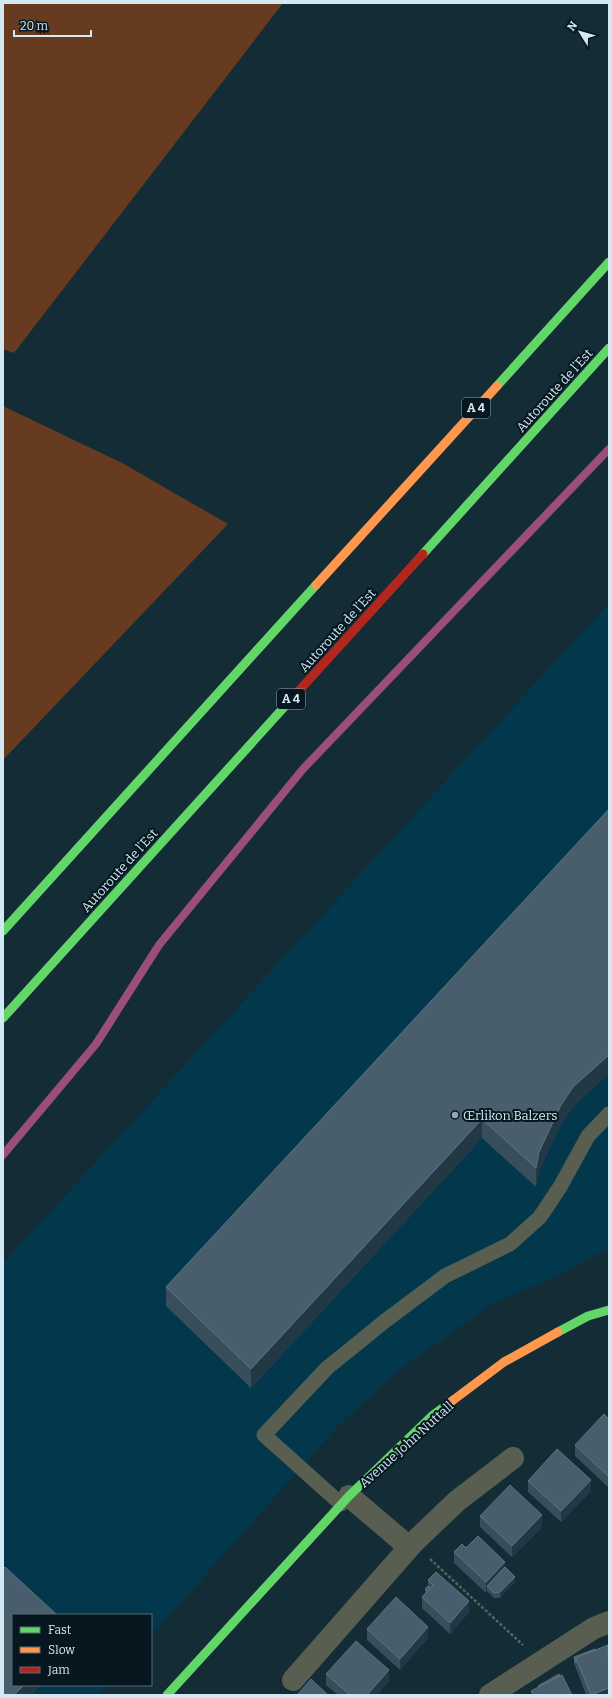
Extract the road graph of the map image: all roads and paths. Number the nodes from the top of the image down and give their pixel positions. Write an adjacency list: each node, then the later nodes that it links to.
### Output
1 (609, 262): 5 (main road, A 4)
2 (609, 348): 4 (main road, Autoroute de l’Est / A 4)
3 (602, 373): 4 (main road)
4 (580, 380): 6 (main road, Autoroute de l’Est / A 4)
5 (3, 931)
6 (3, 1018)
7 (609, 1114): 10 (lane)
8 (609, 1310): 10 (main road, Avenue John Nuttall)
9 (513, 1458): 11 (street)
10 (345, 1500): 11 (street, Avenue John Nuttall); 15 (main road, Avenue John Nuttall)
11 (412, 1545): 13 (path); 14 (street)
12 (609, 1622): 13 (street)
13 (538, 1664): 16 (street)
14 (293, 1680)
15 (167, 1695)
16 (490, 1695)

